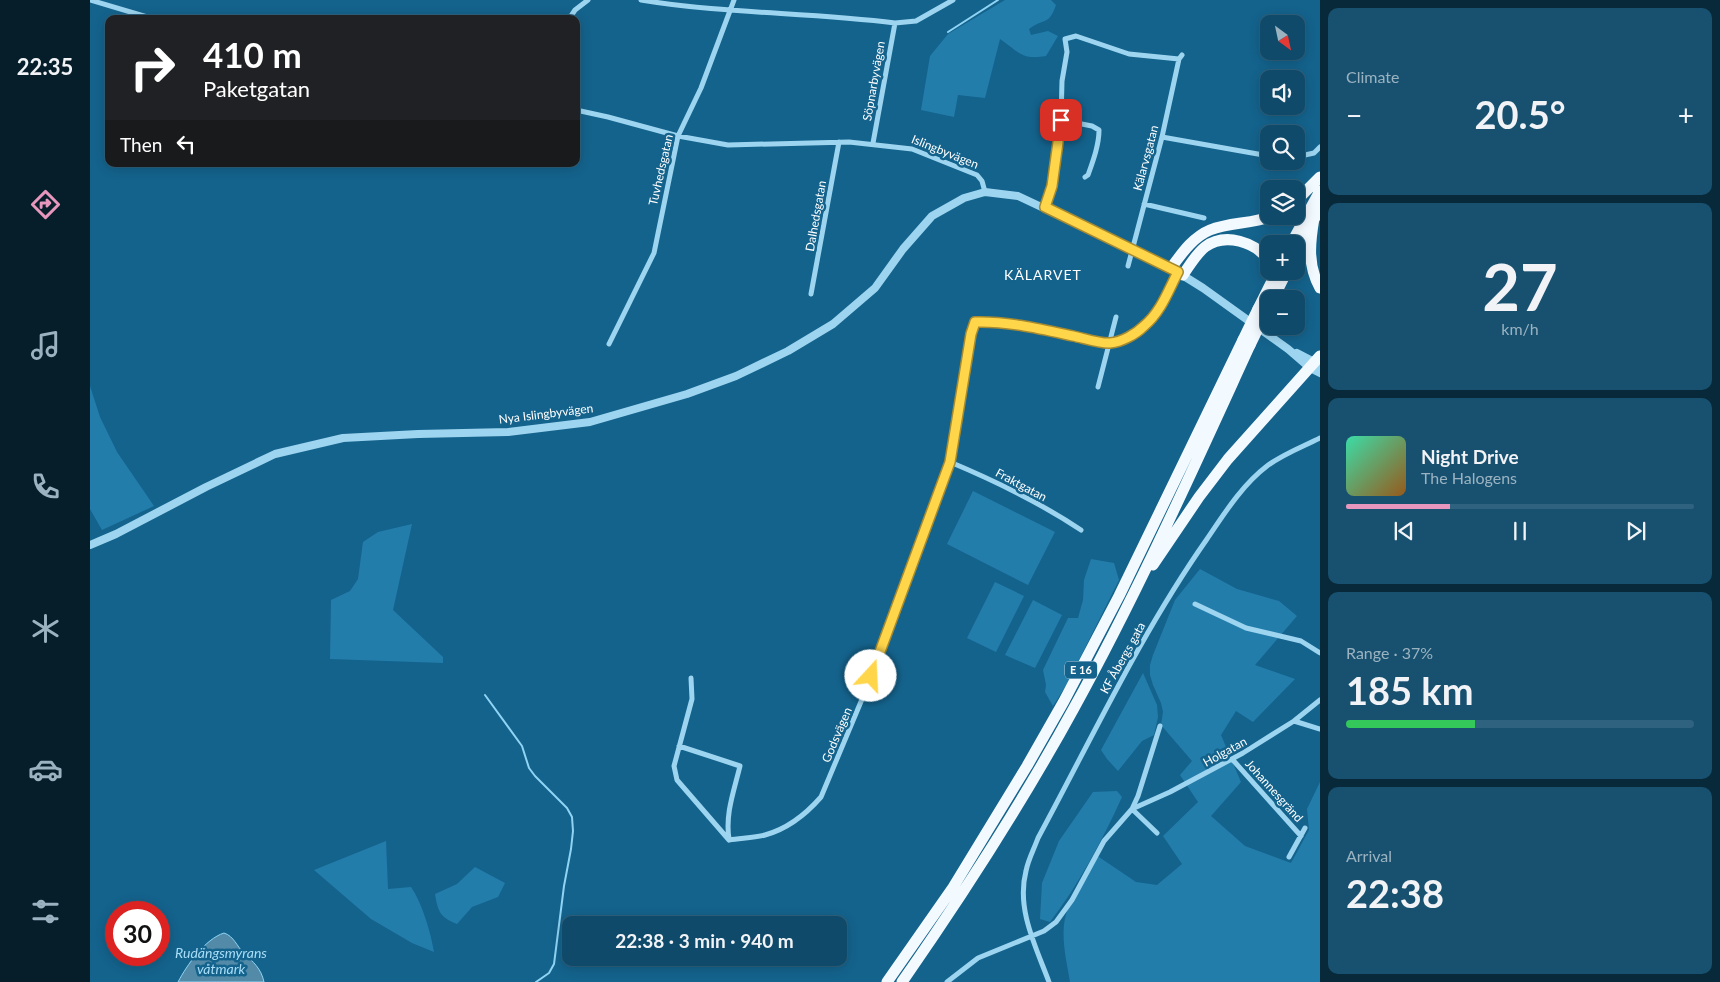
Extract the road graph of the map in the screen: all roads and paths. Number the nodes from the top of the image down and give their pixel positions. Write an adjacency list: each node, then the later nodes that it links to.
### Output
1 (90, 0): 7 (street)
2 (588, 0): 8 (street)
3 (641, 0): 6 (street)
4 (734, 0): 6 (street, Tuvhedsgatan)
5 (953, 0): 9 (street)
6 (731, 10): 9 (street); 12 (street, Tuvhedsgatan)
7 (141, 15)
8 (572, 15)
9 (895, 22): 15 (street, Söpnarbyvägen)
10 (580, 111): 12 (street, Islingbyvägen)
11 (1061, 120): 13 (street, Kälarvsgatan); 19 (street); 25 (street)
12 (678, 136): 14 (street, Islingbyvägen); 41 (street, Tuvhedsgatan)
13 (1162, 137): 17 (street); 24 (street, Kälarvsgatan)
14 (840, 142): 15 (street, Islingbyvägen); 36 (street, Dalhedsgatan)
15 (873, 143): 22 (street, Islingbyvägen)
16 (1320, 148): 18 (street)
17 (1260, 154)
18 (1305, 154)
19 (1085, 177)
20 (1320, 177): 23 (highway)
21 (1320, 191): 29 (highway)
22 (985, 192): 25 (street); 47 (street, Nya Islingbyvägen)
23 (1305, 192)
24 (1144, 204): 27 (street); 31 (street, Kälarvsgatan)
25 (1045, 207): 31 (street)
26 (1317, 213): 30 (highway); 35 (highway)
27 (1204, 218)
28 (1260, 221): 34 (highway)
29 (1296, 235)
30 (1305, 236)
31 (1132, 248): 33 (street, Kälarvsgatan); 34 (street)
32 (1260, 251): 34 (highway)
33 (1128, 266)
34 (1178, 271): 40 (street); 42 (street)
35 (1320, 288)
36 (812, 294)
37 (1116, 317): 40 (street)
38 (1260, 318): 39 (highway, E 16, bridge)
39 (1247, 342): 48 (highway, E 16); 65 (highway, E 16)
40 (1110, 343): 43 (street); 45 (street, Godsvägen)
41 (609, 344)
42 (1317, 365): 48 (highway)
43 (1098, 388)
44 (1320, 438): 64 (street, KF Åbergs gata)
45 (950, 462): 46 (street, Fraktgatan); 62 (street, Godsvägen)
46 (1081, 530)
47 (90, 545)
48 (1130, 601): 66 (highway, E 16)
49 (1195, 604): 50 (street)
50 (1320, 653)
51 (691, 678): 56 (street)
52 (1320, 700): 53 (street, Holgatan)
53 (1294, 721): 55 (street); 57 (street, Holgatan)
54 (1160, 726): 58 (street, Holgatan)
55 (1320, 729)
56 (680, 746): 62 (street); 62 (street)
57 (1232, 759): 58 (street, Holgatan); 61 (street, Johannesgränd)
58 (1132, 809): 60 (street); 64 (street, Holgatan)
59 (1305, 828): 61 (street)
60 (1157, 833)
61 (1301, 836): 63 (street)
62 (730, 840)
63 (1289, 857)
64 (1031, 936): 67 (street, Holgatan); 68 (street)
65 (887, 982)
66 (902, 982)
67 (947, 982)
68 (1049, 982)

